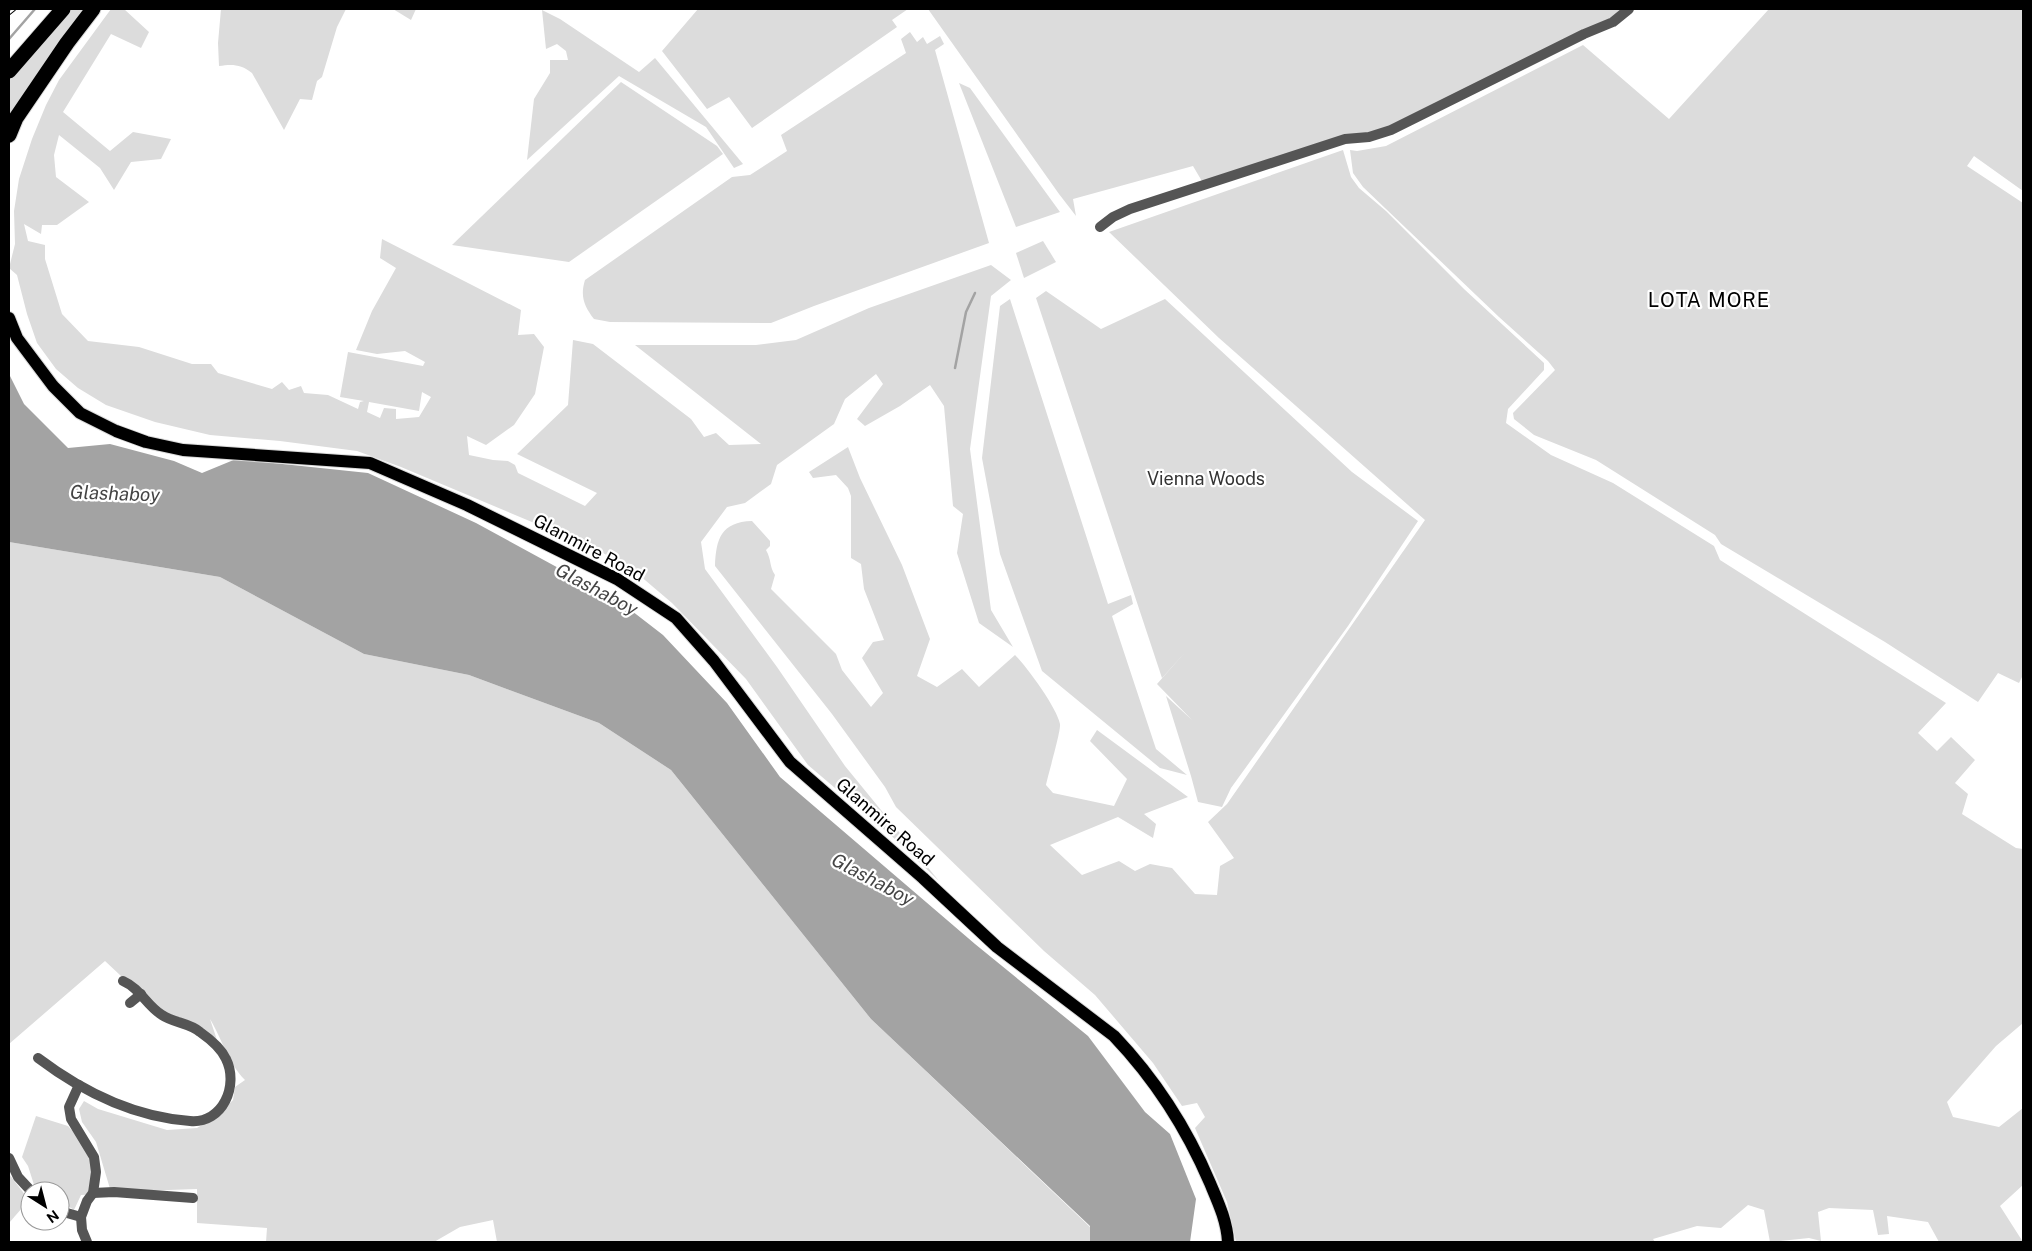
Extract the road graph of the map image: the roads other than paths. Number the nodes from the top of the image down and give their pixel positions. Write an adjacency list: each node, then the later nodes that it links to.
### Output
1 (63, 9): 4 (highway)
2 (93, 9): 5 (highway)
3 (1629, 9): 6 (street)
4 (9, 71)
5 (9, 135)
6 (1100, 227)
7 (9, 318): 20 (main road, Glanmire Road)
8 (123, 981): 9 (street)
9 (141, 994): 10 (street); 12 (street)
10 (130, 1003)
11 (38, 1058): 12 (street)
12 (79, 1086): 15 (street)
13 (9, 1158): 14 (street)
14 (22, 1181)
15 (93, 1194): 16 (street); 18 (street)
16 (193, 1198)
17 (70, 1214): 18 (street)
18 (81, 1217): 19 (street)
19 (87, 1242)
20 (1228, 1242)

